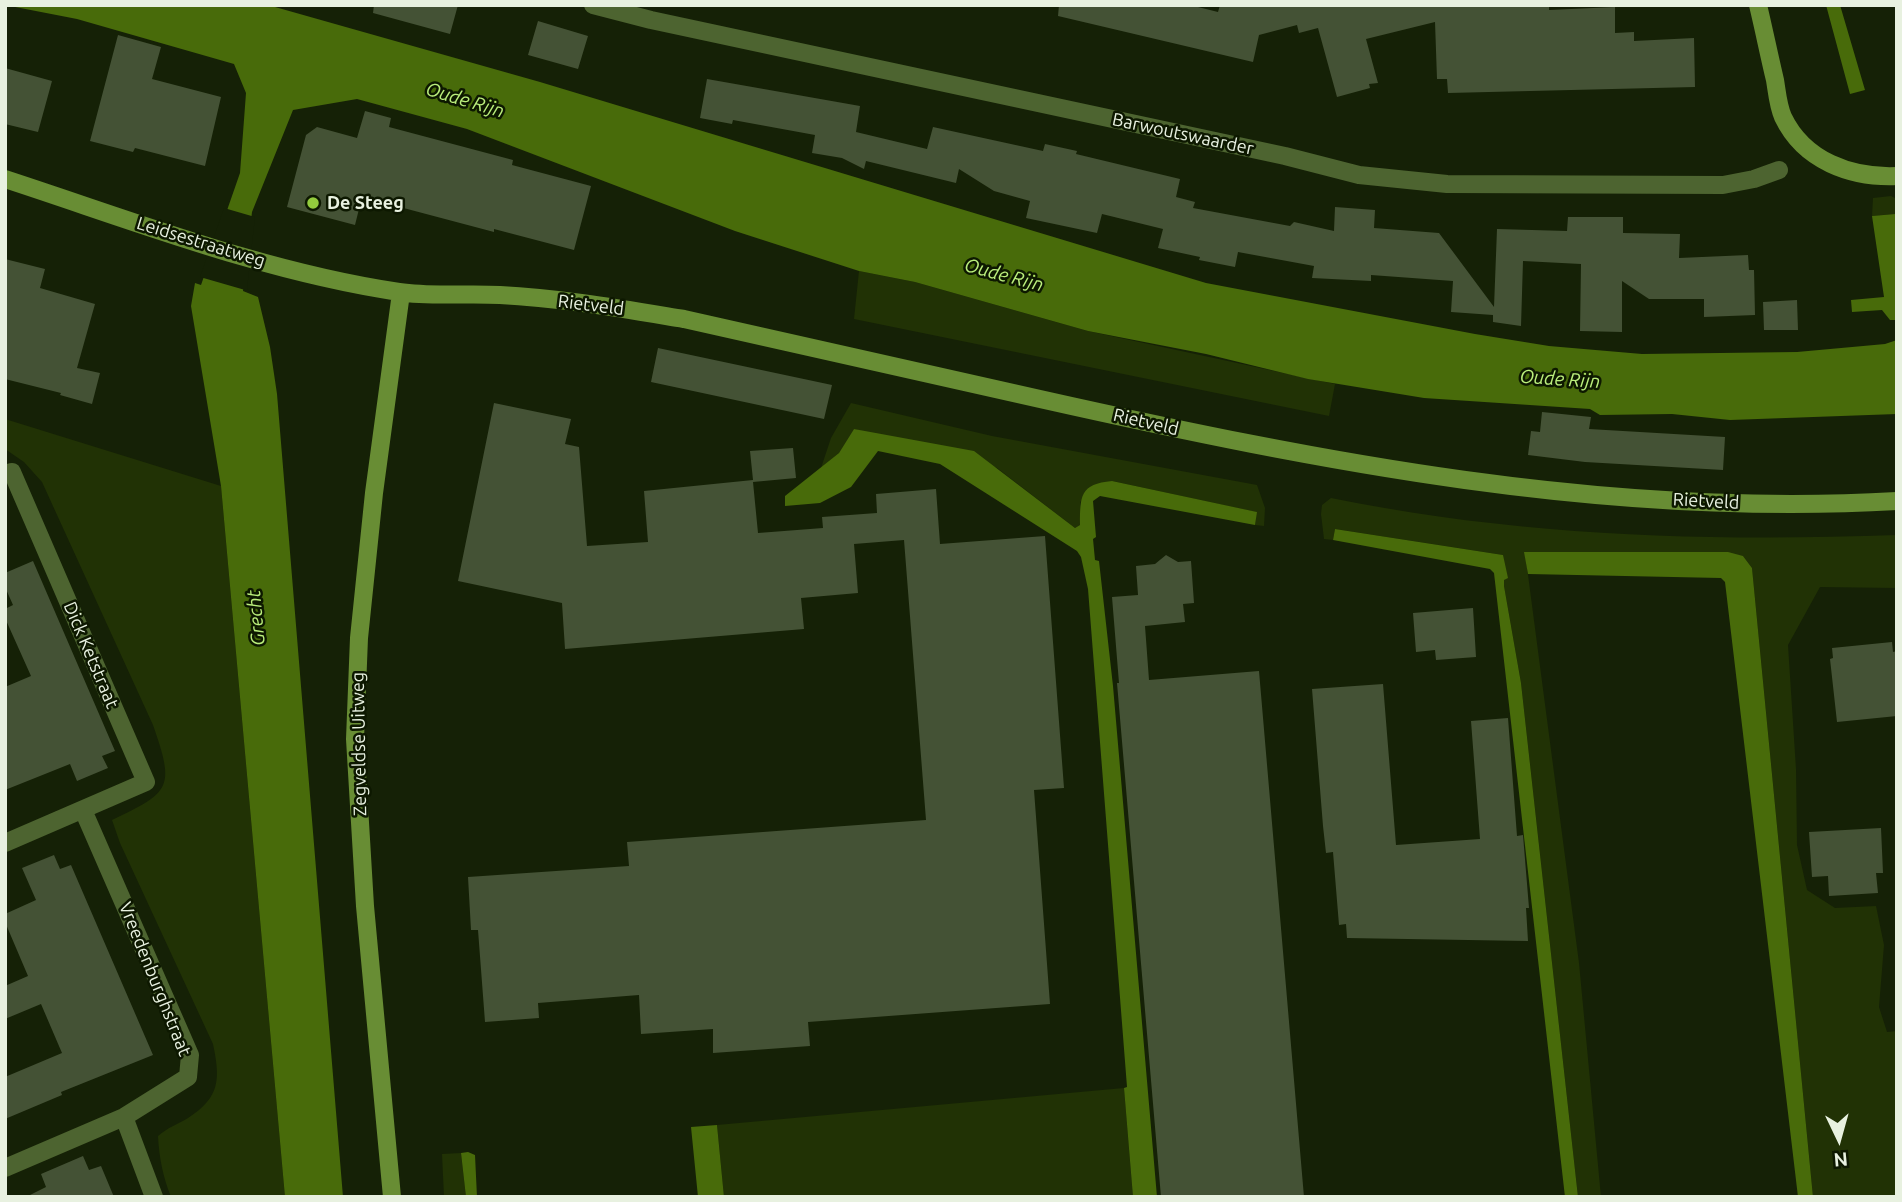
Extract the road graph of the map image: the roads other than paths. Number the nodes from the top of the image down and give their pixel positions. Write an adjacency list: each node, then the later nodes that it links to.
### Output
1 (593, 5): 3 (street, Barwoutswaarder)
2 (1758, 5): 4 (main road)
3 (1779, 170)
4 (1897, 176)
5 (5, 179): 6 (main road, Leidsestraatweg)
6 (401, 293): 8 (main road, Rietveld); 14 (main road, Zegveldse Uitweg)
7 (5, 474): 9 (street, Dick Ketstraat)
8 (1897, 501)
9 (83, 810): 10 (street); 11 (street, Vreedenburghstraat)
10 (5, 843)
11 (124, 1117): 12 (street, Vreedenburghstraat); 13 (street)
12 (5, 1168)
13 (154, 1197)
14 (392, 1197)

